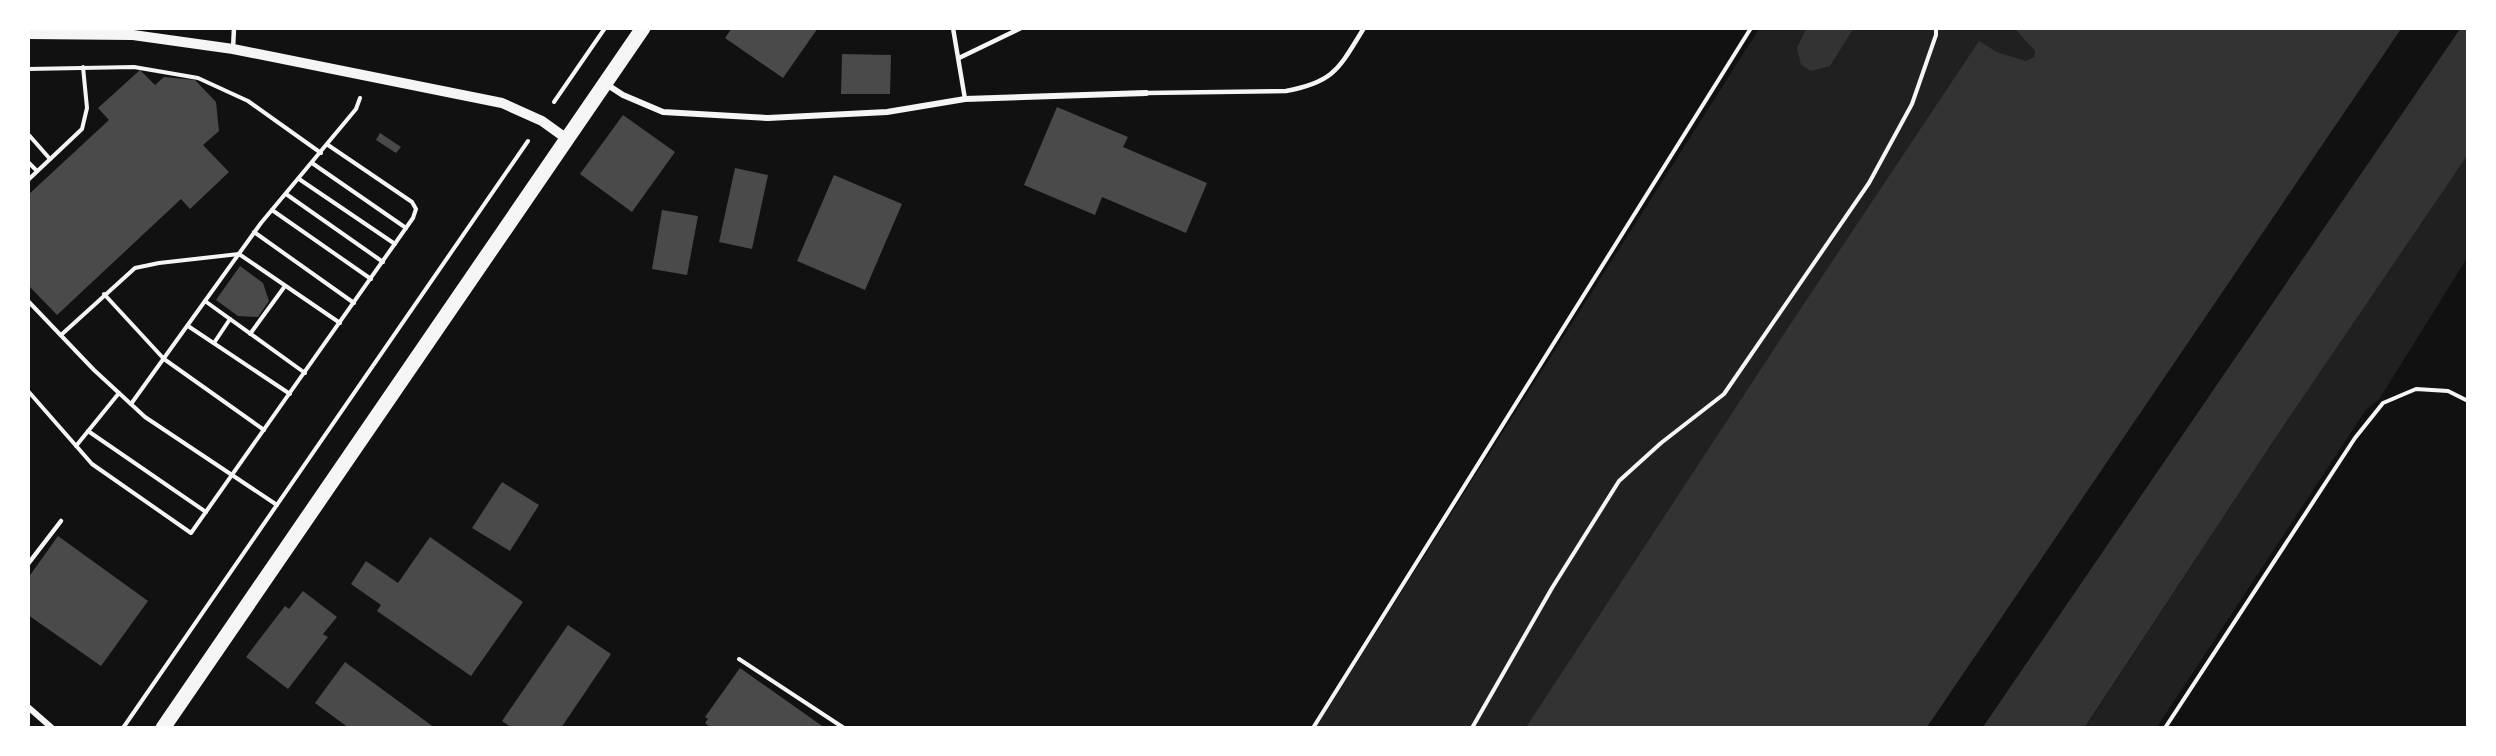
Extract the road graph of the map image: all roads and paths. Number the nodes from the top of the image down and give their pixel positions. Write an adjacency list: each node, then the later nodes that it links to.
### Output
1 (234, 28): 10 (lane)
2 (605, 28): 18 (path)
3 (644, 28): 15 (main road)
4 (953, 28): 11 (lane)
5 (1020, 28): 11 (lane)
6 (1364, 28): 16 (lane)
7 (1751, 28): 69 (path)
8 (1936, 28): 70 (path)
9 (28, 34): 10 (street)
10 (233, 49): 14 (street)
11 (959, 58): 17 (lane)
12 (83, 68): 13 (path); 22 (path); 23 (path)
13 (28, 69)
14 (368, 76): 18 (street); 21 (path)
15 (606, 84): 17 (street); 20 (main road)
16 (1146, 93): 17 (street)
17 (965, 99)
18 (542, 121): 20 (street); 59 (path)
19 (28, 135): 23 (path)
20 (567, 139): 67 (main road)
21 (328, 145): 22 (path); 31 (path)
22 (321, 153): 25 (path)
23 (50, 159): 26 (path)
24 (28, 162): 26 (path)
25 (312, 163): 27 (path); 31 (path)
26 (37, 171): 28 (path)
27 (299, 179): 29 (path); 33 (path)
28 (28, 180)
29 (286, 194): 30 (path); 35 (path)
30 (272, 210): 32 (path); 36 (path)
31 (406, 228): 33 (path)
32 (254, 232): 34 (path); 41 (path)
33 (395, 244): 35 (path)
34 (239, 254): 37 (path); 38 (path); 40 (path)
35 (383, 262): 36 (path)
36 (370, 279): 41 (path)
37 (285, 286): 43 (path); 45 (path)
38 (104, 294): 46 (path); 48 (path)
39 (28, 301): 46 (path)
40 (205, 302): 42 (path); 44 (path)
41 (354, 303): 43 (path)
42 (230, 319): 45 (path); 47 (path)
43 (340, 322): 49 (path)
44 (188, 326): 47 (path); 48 (path)
45 (250, 334): 49 (path)
46 (61, 335): 51 (path)
47 (214, 343): 52 (path)
48 (164, 359): 54 (path); 55 (path)
49 (305, 373): 52 (path)
50 (28, 391): 57 (path)
51 (119, 393): 54 (path); 56 (path)
52 (290, 394): 55 (path)
53 (2468, 402): 71 (path)
54 (131, 404): 58 (path)
55 (264, 430): 58 (path)
56 (88, 431): 57 (path); 60 (path)
57 (76, 446): 60 (path)
58 (232, 475): 59 (path); 60 (path)
59 (277, 505): 66 (path)
60 (206, 512)
61 (61, 521): 62 (lane)
62 (28, 564)
63 (739, 659): 68 (path)
64 (28, 707): 65 (street)
65 (52, 728)
66 (123, 728)
67 (163, 728)
68 (844, 728)
69 (1313, 728)
70 (1472, 728)
71 (2165, 728)

